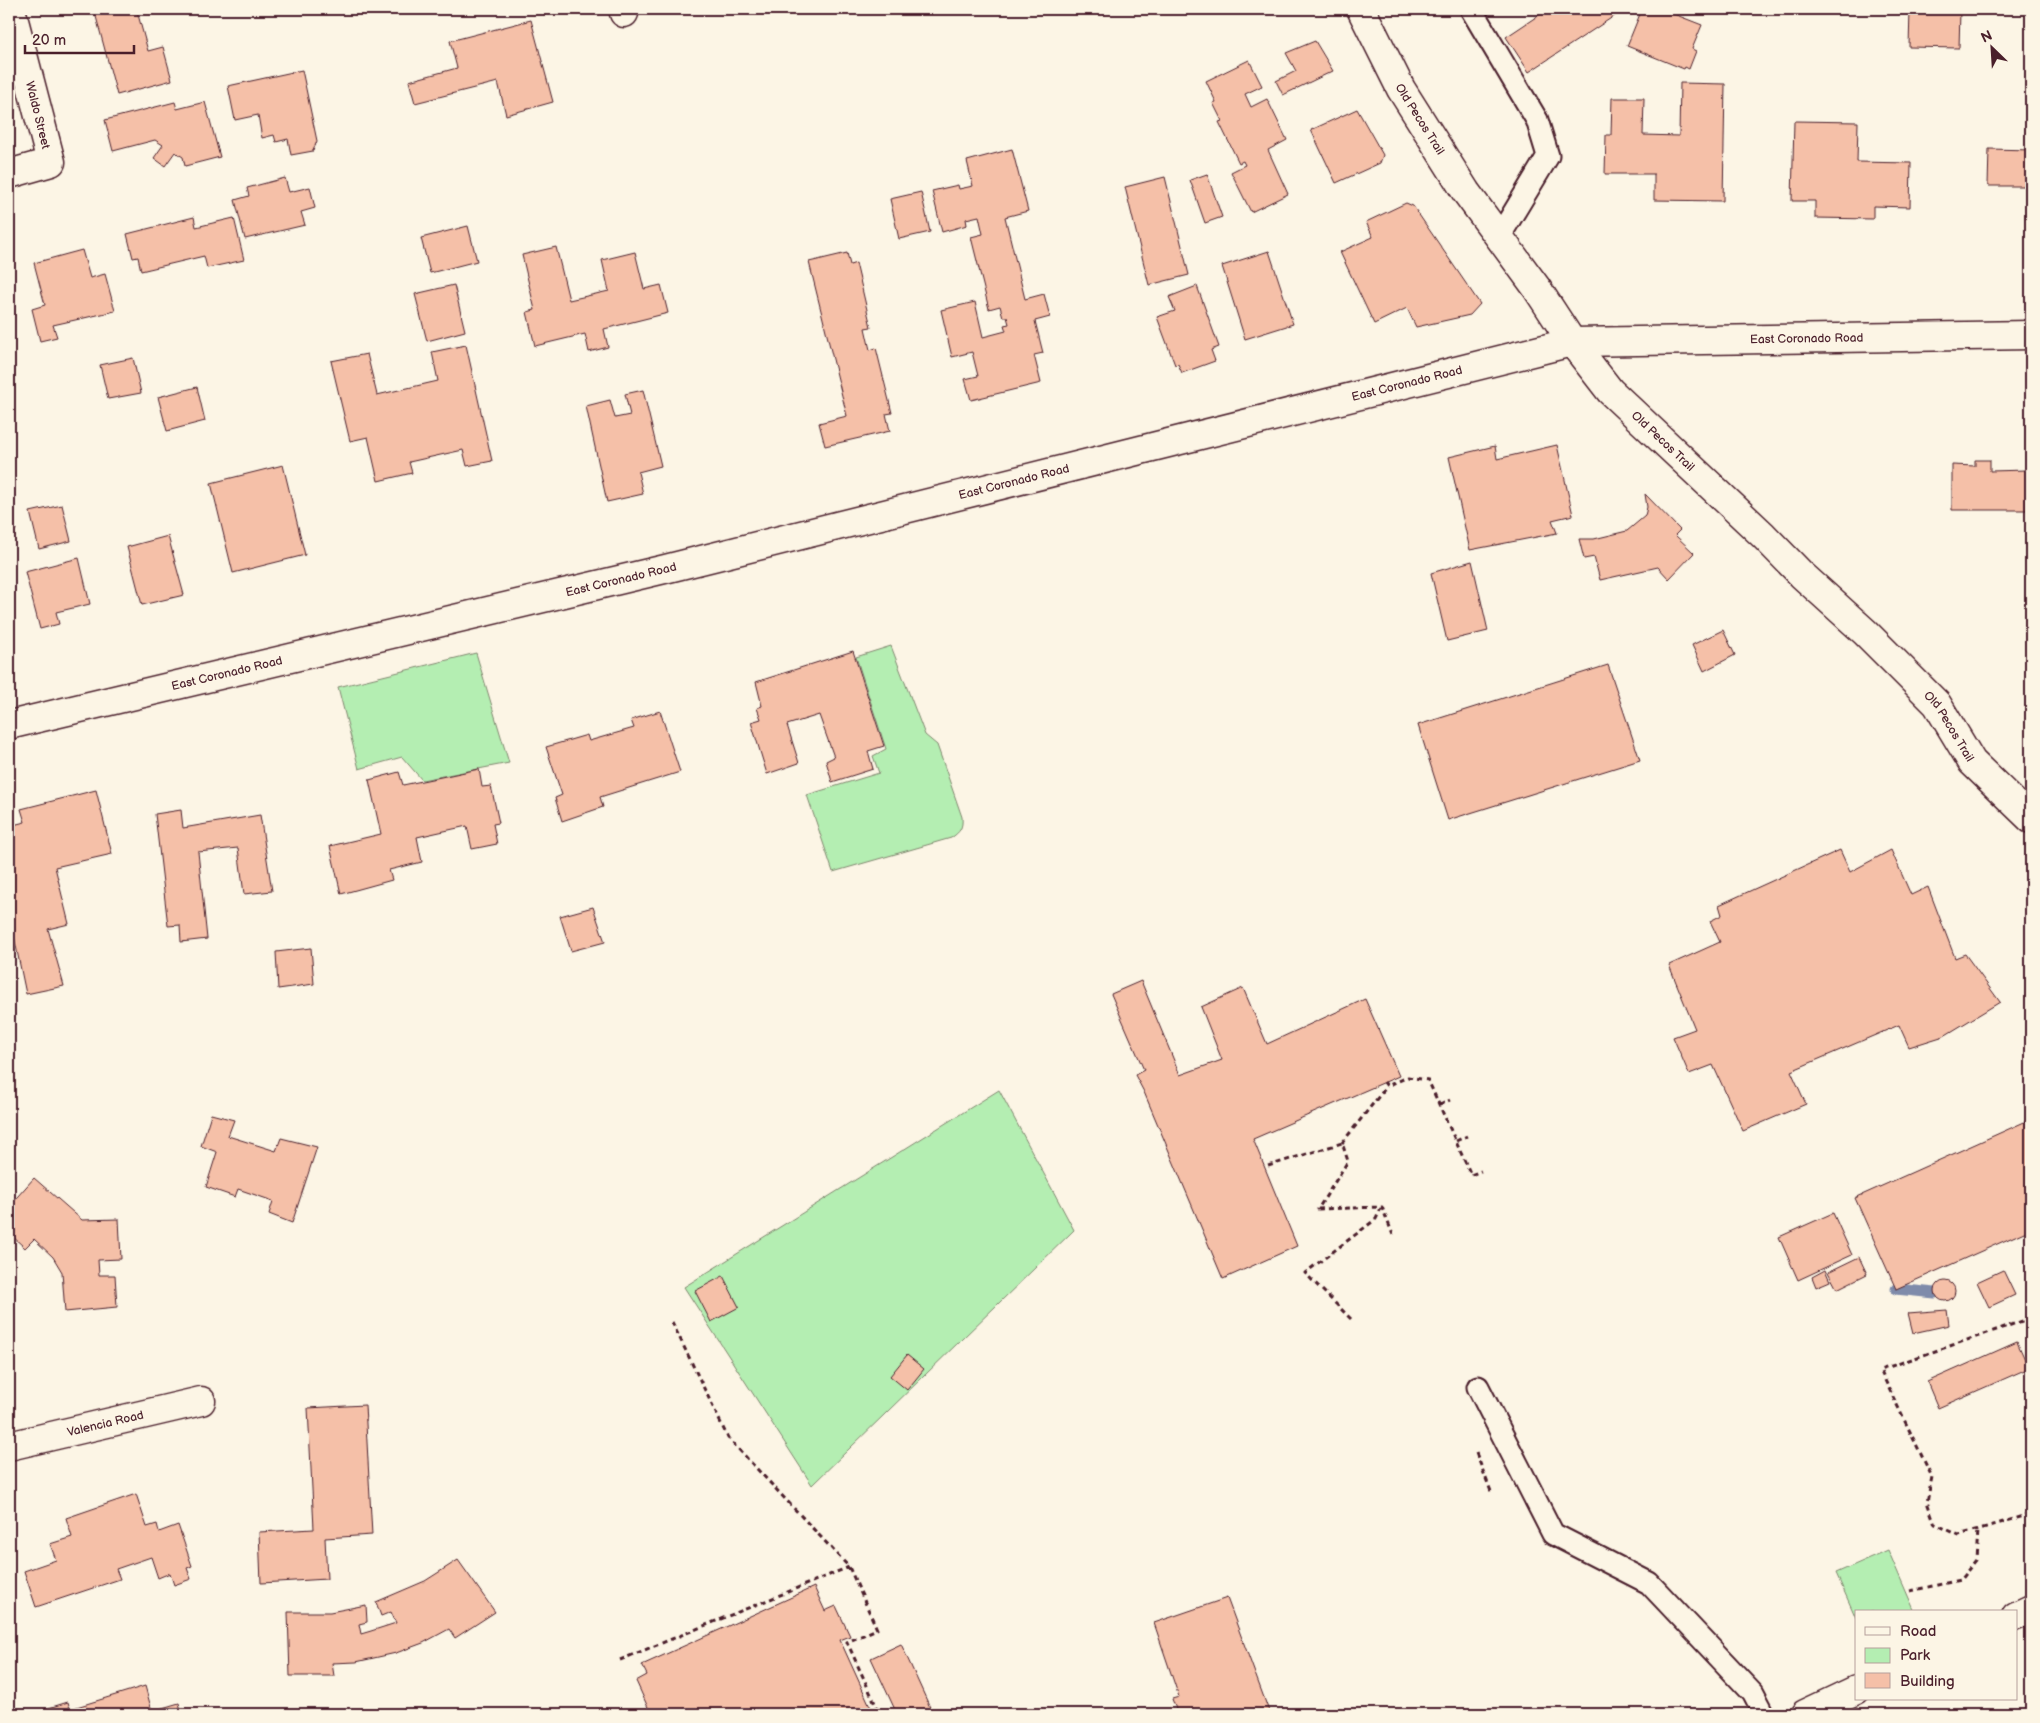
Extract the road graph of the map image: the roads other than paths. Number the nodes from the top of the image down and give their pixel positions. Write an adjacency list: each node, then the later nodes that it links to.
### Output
1 (12, 9): 4 (street, Waldo Street)
2 (1361, 9): 5 (street, Old Pecos Trail)
3 (1471, 9): 5 (lane)
4 (9, 174)
5 (1499, 237): 7 (street, Old Pecos Trail)
6 (2031, 335): 7 (street, East Coronado Road)
7 (1572, 342): 8 (street, East Coronado Road); 9 (street, Old Pecos Trail)
8 (9, 725)
9 (2031, 819)
10 (1478, 1387): 16 (lane)
11 (201, 1401): 12 (street, Valencia Road)
12 (9, 1446)
13 (2031, 1608): 14 (street)
14 (2018, 1615)
15 (1855, 1690): 17 (street)
16 (1764, 1714)
17 (1804, 1714)

